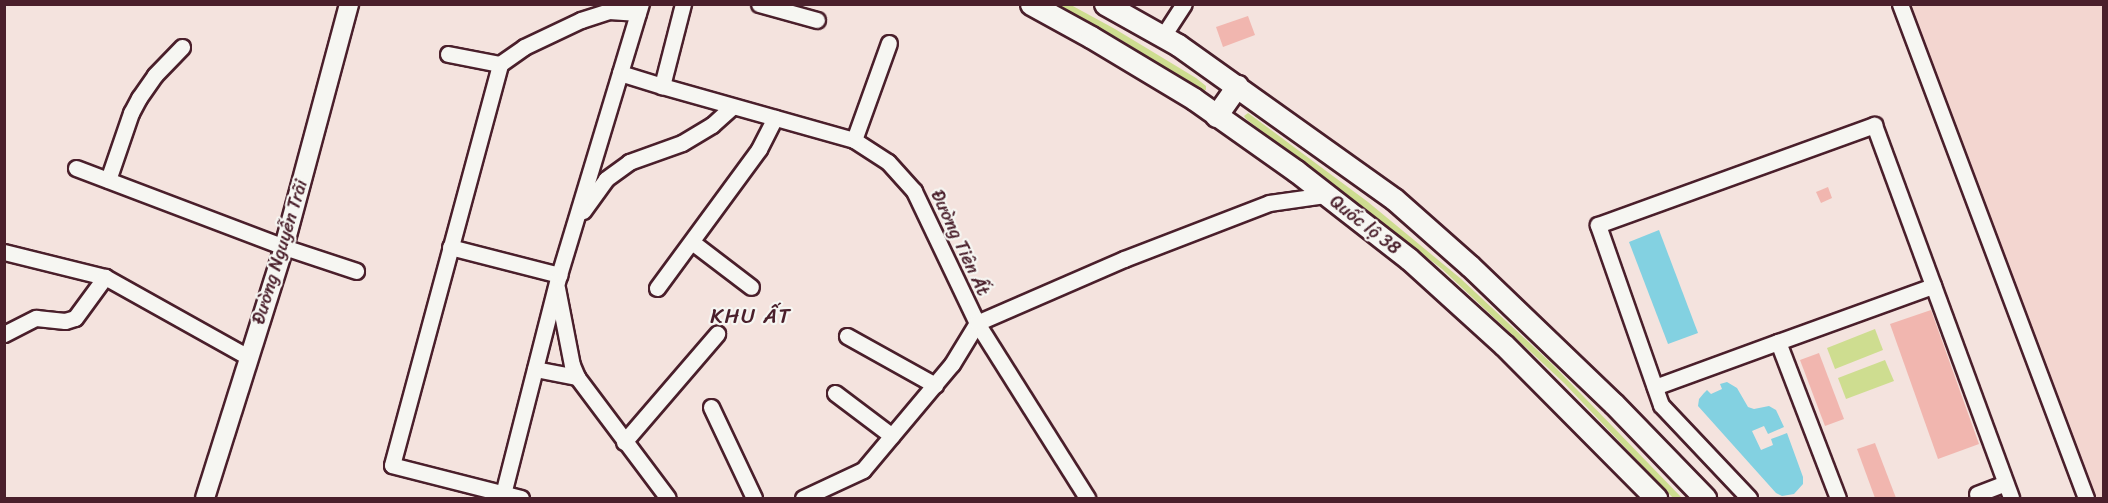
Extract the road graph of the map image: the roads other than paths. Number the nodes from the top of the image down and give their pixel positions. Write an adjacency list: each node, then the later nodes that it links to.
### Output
1 (349, 4): 27 (main road, Đường Nguyễn Trãi)
2 (683, 4): 16 (street)
3 (759, 4): 9 (street)
4 (1031, 4): 19 (highway, Quốc lộ 38)
5 (1105, 4): 10 (highway, Quốc lộ 38)
6 (1184, 4): 10 (street)
7 (1900, 4): 64 (street)
8 (640, 9): 14 (street); 15 (street)
9 (817, 20)
10 (1163, 36): 17 (highway, Quốc lộ 38)
11 (889, 43): 21 (street)
12 (182, 47): 23 (street)
13 (448, 54): 14 (street)
14 (500, 64): 28 (street)
15 (620, 73): 16 (street, Đường Tiên Ất); 25 (street)
16 (662, 86): 18 (street, Đường Tiên Ất)
17 (1237, 86): 19 (highway); 60 (highway, Quốc lộ 38)
18 (732, 107): 20 (street, Đường Tiên Ất); 25 (street)
19 (1216, 116): 24 (highway, Quốc lộ 38)
20 (775, 118): 21 (street, Đường Tiên Ất); 26 (street)
21 (854, 140): 36 (street, Đường Tiên Ất)
22 (76, 168): 23 (street)
23 (108, 180): 27 (street)
24 (1326, 195): 36 (street); 59 (highway, Quốc lộ 38)
25 (577, 219): 32 (street)
26 (692, 242): 34 (street); 35 (street)
27 (285, 247): 30 (street); 41 (main road, Đường Nguyễn Trãi)
28 (450, 247): 32 (street); 51 (street)
29 (4, 252): 31 (street)
30 (356, 271)
31 (105, 277): 37 (street); 41 (street)
32 (558, 280): 42 (street); 43 (street)
33 (1933, 286): 40 (street); 45 (street); 50 (street)
34 (751, 287)
35 (657, 288)
36 (977, 323): 44 (street); 58 (street, Đường Tiên Ất)
37 (4, 334)
38 (717, 334): 49 (street)
39 (848, 336): 44 (street)
40 (1779, 342): 45 (street); 62 (street)
41 (248, 357): 53 (main road, Đường Nguyễn Trãi)
42 (535, 369): 43 (street); 51 (street)
43 (577, 377): 49 (street)
44 (935, 385): 48 (street)
45 (1655, 387): 61 (street)
46 (835, 393): 48 (street)
47 (711, 407): 56 (street)
48 (892, 436): 57 (street)
49 (624, 442): 55 (street)
50 (2005, 483): 52 (street); 63 (street)
51 (503, 496): 54 (street)
52 (1974, 497)
53 (205, 498)
54 (521, 498)
55 (668, 498)
56 (754, 498)
57 (803, 498)
58 (1087, 498)
59 (1656, 498)
60 (1705, 498)
61 (1749, 498)
62 (1838, 498)
63 (2011, 498)
64 (2086, 498)

